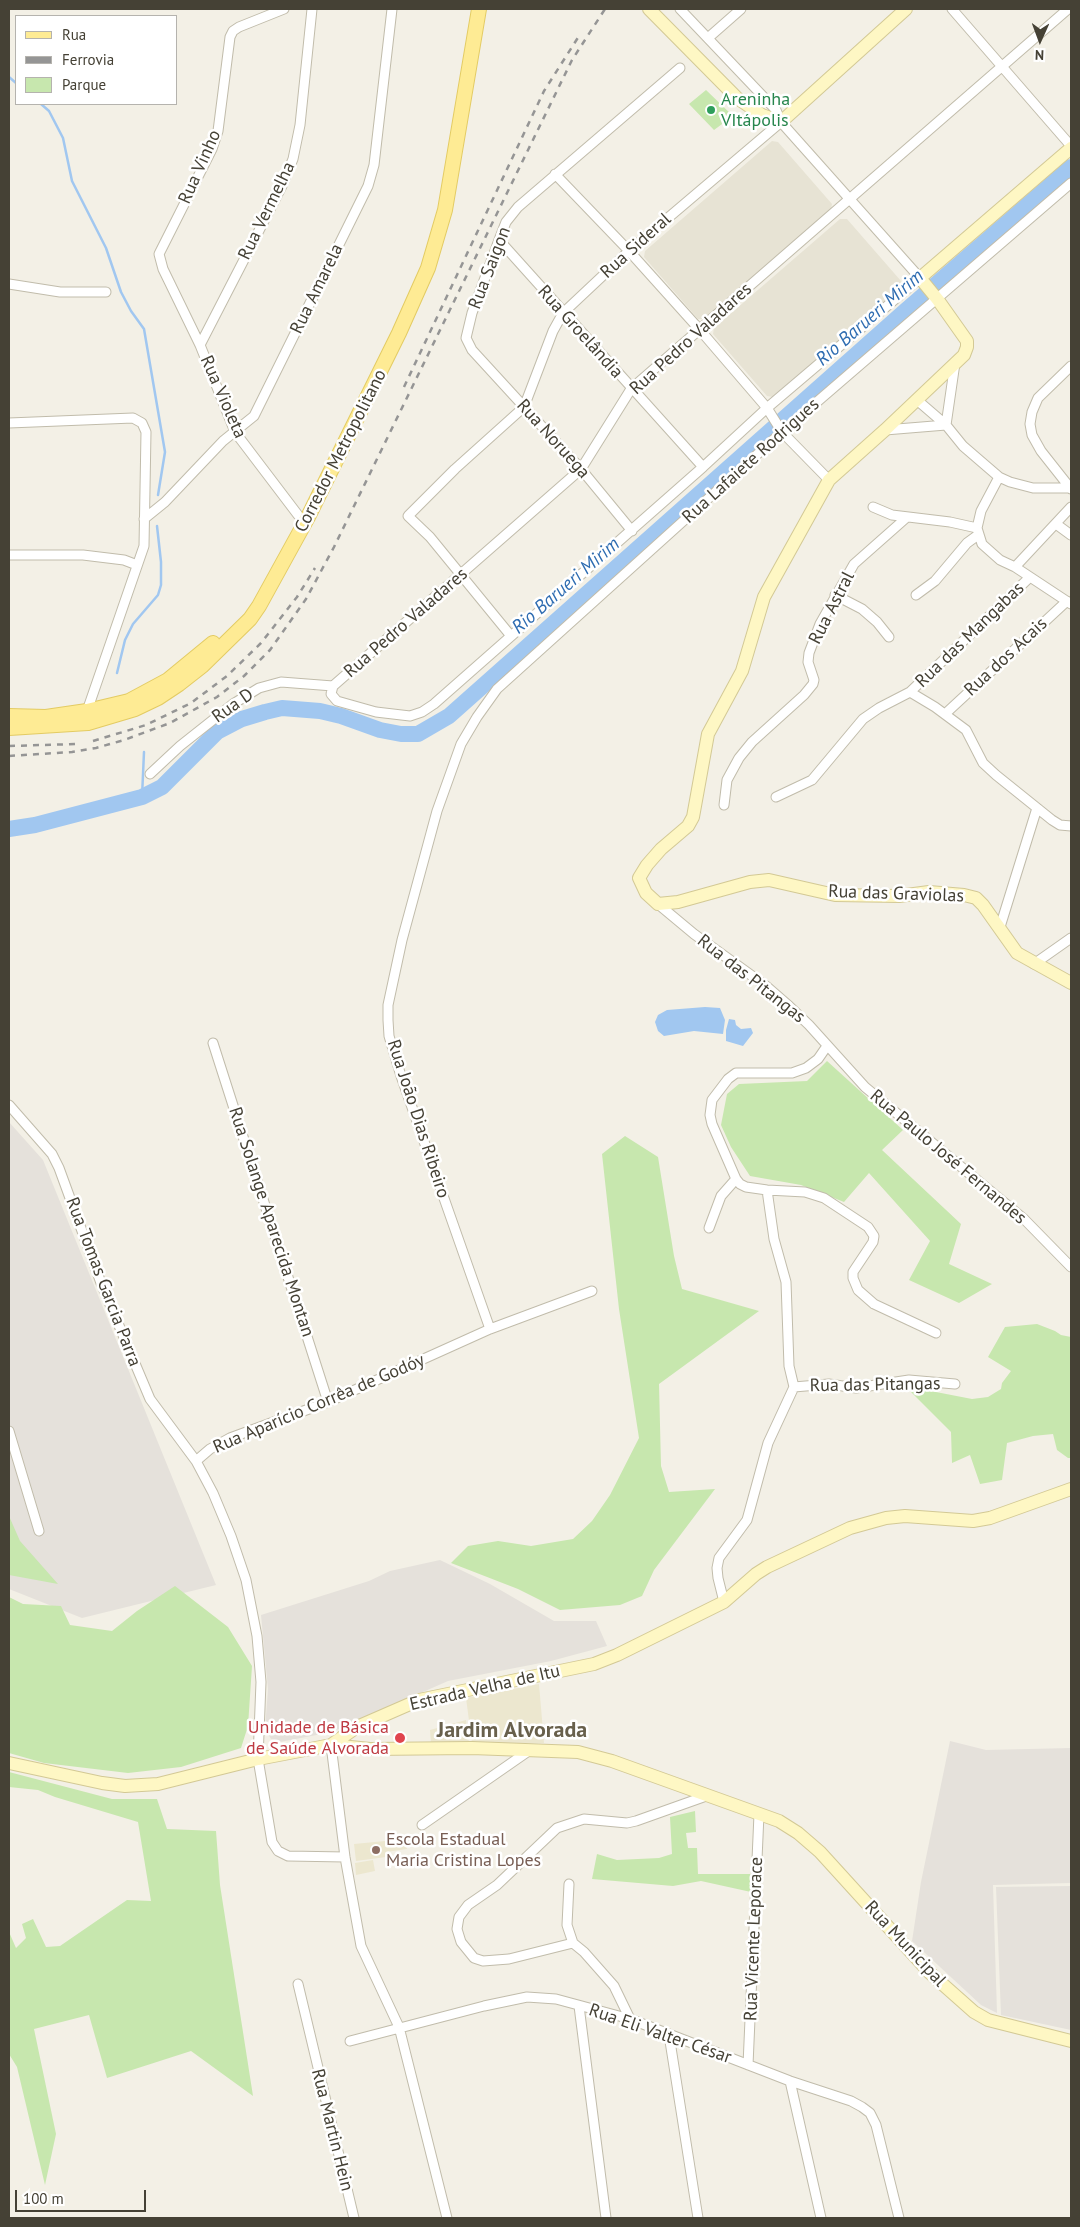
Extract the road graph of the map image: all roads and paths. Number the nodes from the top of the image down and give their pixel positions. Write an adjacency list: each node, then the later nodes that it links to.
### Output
1 (284, 9): 22 (street, Rua Vinho)
2 (312, 9): 29 (street, Rua Vermelha)
3 (392, 9): 41 (street, Rua Amarela)
4 (472, 9): 49 (main road)
5 (480, 9): 71 (main road, Corredor Metropolitano)
6 (649, 9): 15 (main road)
7 (680, 9): 12 (street)
8 (741, 9): 12 (street)
9 (906, 9): 15 (main road, Rua Sideral)
10 (952, 9): 13 (street)
11 (1068, 9): 13 (street, Rua Pedro Valadares)
12 (708, 38): 15 (street)
13 (1002, 67): 16 (street); 19 (street, Rua Pedro Valadares)
14 (680, 68): 17 (street, Rua Saigon)
15 (781, 122): 19 (street); 21 (street, Rua Sideral)
16 (1071, 147): 23 (main road)
17 (555, 174): 20 (street, Rua Saigon); 21 (street)
18 (1071, 183): 26 (street, Rua Lafaiete Rodrigues)
19 (849, 200): 23 (street); 28 (street, Rua Pedro Valadares)
20 (499, 240): 27 (street, Rua Groelândia); 30 (street, Rua Saigon)
21 (629, 250): 27 (street, Rua Sideral); 28 (street)
22 (163, 269): 29 (street, Rua Violeta)
23 (922, 280): 26 (main road); 36 (street, Rua Lafaiete Rodrigues)
24 (9, 284): 25 (street)
25 (106, 292)
26 (936, 297): 31 (main road); 39 (street, Rua Lafaiete Rodrigues)
27 (563, 313): 33 (street, Rua Groelândia); 35 (street, Rua Sideral)
28 (700, 330): 33 (street, Rua Pedro Valadares); 36 (street)
29 (200, 345): 41 (street, Rua Violeta)
30 (472, 350): 35 (street, Rua Noruega)
31 (955, 363): 34 (main road); 38 (street)
32 (1071, 366): 46 (street)
33 (631, 389): 42 (street, Rua Groelândia); 43 (street, Rua Pedro Valadares)
34 (917, 400): 38 (street); 40 (main road)
35 (524, 407): 43 (street, Rua Noruega); 59 (street, Rua Sideral)
36 (769, 410): 39 (street); 42 (street, Rua Lafaiete Rodrigues)
37 (9, 423): 51 (street)
38 (946, 425): 40 (street); 44 (street)
39 (781, 430): 45 (street); 72 (street, Rua Lafaiete Rodrigues)
40 (886, 430): 45 (main road)
41 (235, 432): 49 (street, Rua Violeta); 51 (street, Rua Amarela)
42 (704, 467): 53 (street, Rua Lafaiete Rodrigues)
43 (581, 469): 53 (street, Rua Noruega); 59 (street, Rua Pedro Valadares)
44 (998, 477): 46 (street); 54 (street)
45 (829, 480): 78 (main road)
46 (1070, 488)
47 (873, 507): 50 (street)
48 (1071, 507): 52 (street)
49 (298, 516): 68 (main road)
50 (906, 518): 54 (street); 61 (street, Rua Astral)
51 (144, 519): 57 (street)
52 (1056, 524): 55 (street); 58 (street)
53 (632, 531): 64 (street, Rua Lafaiete Rodrigues)
54 (978, 531): 58 (street); 62 (street)
55 (1071, 535)
56 (9, 555): 57 (street)
57 (137, 564): 68 (street)
58 (1015, 567): 60 (street)
59 (461, 574): 64 (street); 66 (street, Rua Pedro Valadares)
60 (1029, 578): 63 (street); 67 (street, Rua das Mangabas)
61 (835, 595): 65 (street); 75 (street, Rua Astral)
62 (916, 595)
63 (1069, 602): 69 (street, Rua dos Acais)
64 (511, 636): 66 (street, Rua Lafaiete Rodrigues)
65 (889, 637)
66 (333, 686): 73 (street, Rua D)
67 (910, 692): 69 (street, Rua das Mangabas); 74 (street, Rua das Mangabas)
68 (87, 711): 70 (main road); 71 (main road)
69 (945, 714): 76 (street, Rua das Mangabas)
70 (9, 716)
71 (15, 729)
72 (455, 761): 91 (street, Rua João Dias Ribeiro)
73 (150, 774)
74 (776, 797)
75 (724, 806)
76 (1037, 808): 77 (street, Rua das Mangabas); 79 (street)
77 (1071, 826)
78 (658, 904): 79 (main road, Rua das Graviolas); 84 (street, Rua das Pitangas)
79 (1000, 927): 81 (main road, Rua das Graviolas)
80 (1071, 938): 81 (street)
81 (1034, 964): 82 (main road, Rua das Graviolas)
82 (1071, 983)
83 (213, 1043): 95 (street, Rua Solange Aparecida Montan)
84 (827, 1046): 86 (street); 89 (street, Rua Paulo José Fernandes)
85 (9, 1105): 97 (street, Rua Tomas Garcia Parra)
86 (736, 1179): 87 (street); 88 (street)
87 (768, 1190): 92 (street); 94 (street)
88 (709, 1228)
89 (1071, 1267)
90 (592, 1291): 91 (street, Rua Aparício Corrêa de Godóy)
91 (490, 1329): 95 (street, Rua Aparício Corrêa de Godóy)
92 (936, 1333)
93 (955, 1384): 94 (street, Rua das Pitangas)
94 (794, 1387): 100 (street)
95 (328, 1402): 97 (street, Rua Aparício Corrêa de Godóy)
96 (9, 1431): 99 (street)
97 (196, 1461): 103 (street, Rua Aparício Corrêa de Godóy)
98 (1071, 1489): 100 (main road, Estrada Velha de Itu)
99 (39, 1531)
100 (724, 1602): 101 (main road, Estrada Velha de Itu)
101 (331, 1745): 102 (main road, Rua Municipal); 103 (main road, Estrada Velha de Itu); 108 (street)
102 (533, 1749): 105 (main road, Rua Municipal); 107 (street)
103 (258, 1759): 104 (main road, Estrada Velha de Itu); 108 (street, Rua Aparício Corrêa de Godóy)
104 (9, 1763)
105 (709, 1795): 106 (main road, Rua Municipal); 110 (street)
106 (759, 1814): 116 (main road, Rua Municipal); 118 (street, Rua Vicente Leporace)
107 (422, 1825)
108 (345, 1858): 114 (street)
109 (569, 1884): 110 (street)
110 (573, 1943): 113 (street)
111 (298, 1984): 120 (street, Rua Martin Hein)
112 (580, 2006): 113 (street, Rua Eli Valter César); 114 (street, Rua Eli Valter César); 122 (street)
113 (630, 2019): 115 (street, Rua Eli Valter César)
114 (399, 2027): 117 (street, Rua Eli Valter César); 121 (street)
115 (669, 2035): 118 (street, Rua Eli Valter César); 123 (street)
116 (1071, 2040)
117 (350, 2041)
118 (748, 2065): 119 (street, Rua Eli Valter César)
119 (790, 2081): 124 (street); 125 (street, Rua Eli Valter César)
120 (354, 2218)
121 (447, 2218)
122 (606, 2218)
123 (698, 2218)
124 (821, 2218)
125 (899, 2218)

